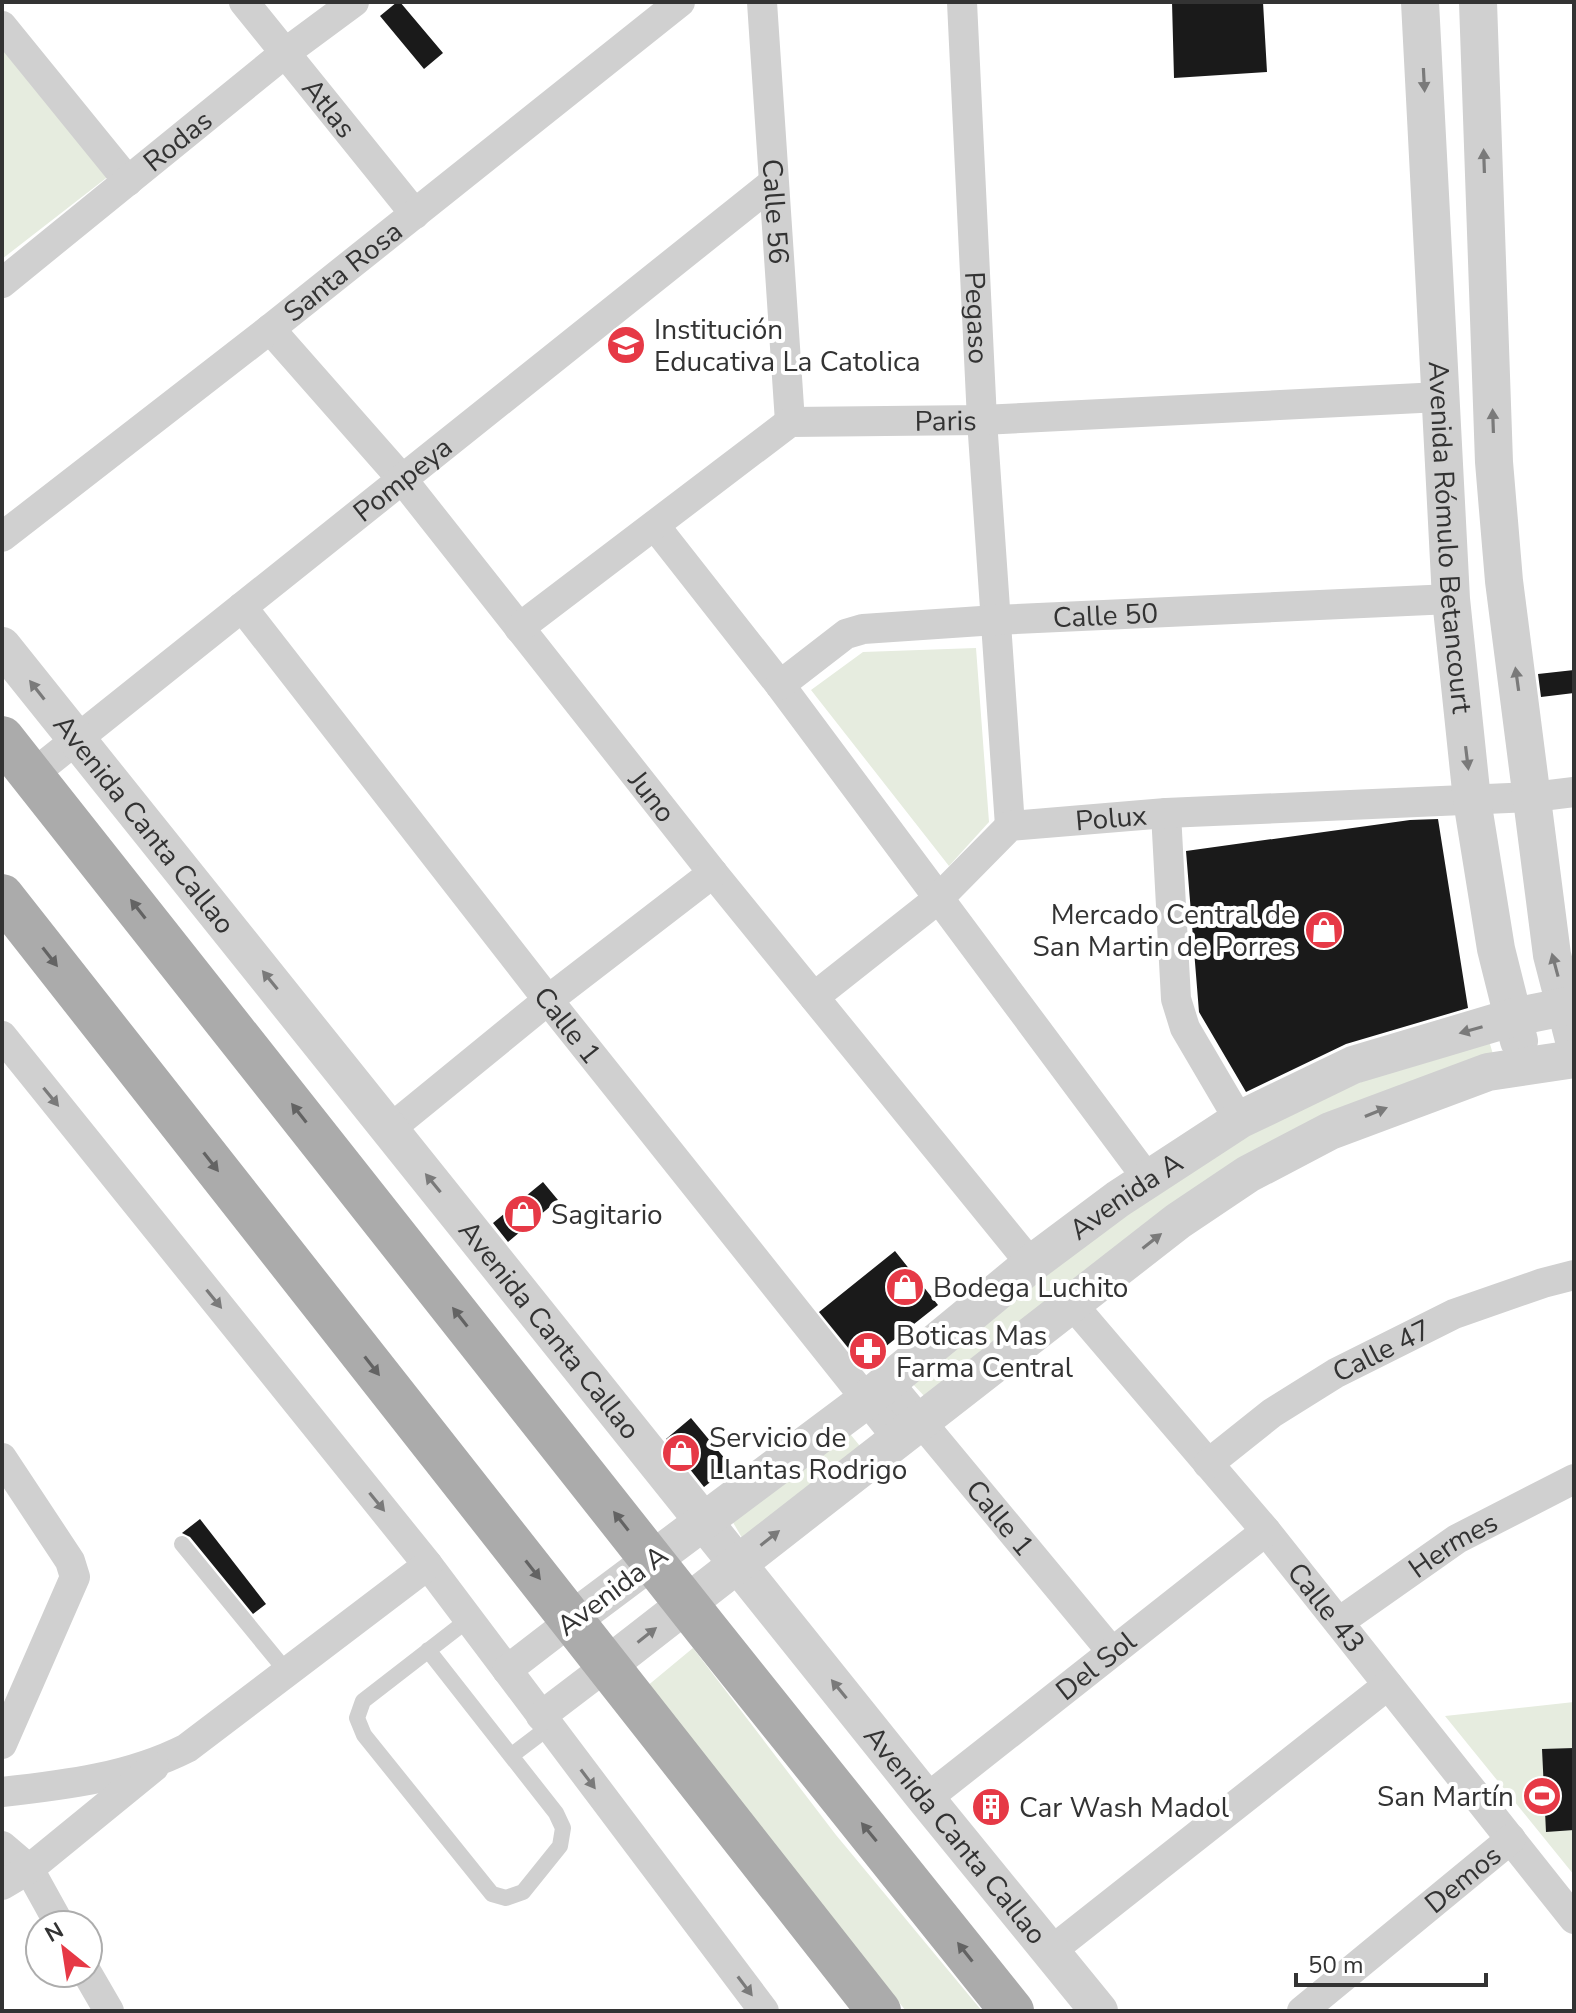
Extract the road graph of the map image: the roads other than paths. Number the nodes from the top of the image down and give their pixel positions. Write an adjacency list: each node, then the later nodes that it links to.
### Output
1 (244, 2): 9 (street, Atlas)
2 (354, 2): 9 (street, Rodas)
3 (680, 2): 12 (street, Santa Rosa)
4 (762, 2): 11 (street, Calle 56)
5 (962, 2): 16 (street, Pegaso)
6 (1420, 2): 15 (street, Avenida Rómulo Betancourt, one-way to 15)
7 (1478, 2): 31 (street, Avenida Rómulo Betancourt, one-way to 7)
8 (2, 26): 10 (street)
9 (285, 53): 10 (street, Rodas); 12 (street, Atlas)
10 (128, 181): 13 (street, Rodas)
11 (773, 183): 17 (street, Calle 56); 18 (street, Pompeya)
12 (415, 214): 14 (street, Santa Rosa)
13 (2, 283)
14 (270, 329): 18 (street, Juno); 20 (street, Santa Rosa)
15 (1440, 397): 16 (street, Paris); 21 (street, Avenida Rómulo Betancourt)
16 (982, 420): 17 (street, Paris); 23 (street, Pegaso)
17 (790, 422): 19 (street)
18 (402, 479): 22 (street, Pompeya); 24 (street, Juno)
19 (655, 526): 24 (street); 26 (street)
20 (2, 537)
21 (1451, 599): 23 (street, Calle 50); 32 (street, Avenida Rómulo Betancourt, one-way to 32)
22 (242, 607): 28 (street, Pompeya); 39 (street, Calle 1)
23 (996, 620): 26 (street, Calle 50); 34 (street, Pegaso)
24 (519, 628): 35 (street, Juno)
25 (2, 646): 28 (street, Avenida Canta Callao, one-way to 25)
26 (780, 685): 37 (street)
27 (2, 738): 29 (main road, Avenida Canta Callao)
28 (75, 739): 29 (street, Pompeya); 46 (street, Avenida Canta Callao, one-way to 28)
29 (32, 775): 59 (main road, Avenida Canta Callao, one-way to 29)
30 (1574, 792): 31 (street, Polux)
31 (1533, 797): 32 (street, Polux); 41 (street, Avenida Rómulo Betancourt, one-way to 31)
32 (1472, 800): 33 (street, Polux); 40 (street, Avenida Rómulo Betancourt)
33 (1166, 813): 34 (street, Polux); 45 (street)
34 (1010, 826): 37 (street)
35 (713, 873): 38 (street, Juno); 39 (street)
36 (2, 896): 64 (main road, one-way to 64)
37 (938, 899): 38 (street); 47 (street)
38 (814, 997): 48 (street, Juno)
39 (548, 1000): 46 (street); 51 (street, Calle 1)
40 (1514, 1017): 41 (street, Avenida A); 44 (street, Avenida Rómulo Betancourt); 45 (street, Avenida A, one-way to 45)
41 (1571, 1017)
42 (2, 1036): 61 (street, one-way to 61)
43 (1574, 1059): 44 (street, Avenida A)
44 (1525, 1067): 50 (street, Avenida A, one-way to 44)
45 (1239, 1120): 47 (street, Avenida A)
46 (390, 1129): 56 (street, Avenida Canta Callao, one-way to 46)
47 (1147, 1178): 48 (street, Avenida A)
48 (1031, 1264): 51 (street, Avenida A)
49 (1574, 1275): 54 (street, Calle 47)
50 (1072, 1304): 52 (street, Avenida A); 54 (street, Calle 43)
51 (877, 1391): 52 (street, Calle 1); 56 (street, Avenida A)
52 (910, 1431): 60 (street, Avenida A, one-way to 52); 67 (street, Calle 1)
53 (2, 1458): 73 (street)
54 (1208, 1464): 57 (street, Calle 43)
55 (1574, 1479): 65 (street, Hermes)
56 (705, 1522): 59 (street, Avenida A); 60 (street, Avenida Canta Callao)
57 (1266, 1531): 65 (street, Calle 43); 67 (street, Del Sol)
58 (182, 1544): 70 (lane)
59 (652, 1560): 62 (main road, Avenida Canta Callao); 64 (street, Avenida A)
60 (738, 1563): 62 (street, Avenida A); 77 (street, Avenida Canta Callao, one-way to 60)
61 (428, 1565): 63 (street); 70 (street)
62 (687, 1604): 68 (street, Avenida A, one-way to 62); 89 (main road, Avenida Canta Callao, one-way to 62)
63 (469, 1619): 66 (lane); 69 (street)
64 (572, 1620): 68 (main road); 69 (street, Avenida A)
65 (1339, 1622): 71 (street, Calle 43)
66 (428, 1650): 74 (lane); 74 (lane)
67 (1112, 1652): 77 (street, Del Sol)
68 (608, 1665): 72 (street, Avenida A); 86 (main road)
69 (507, 1670): 72 (street)
70 (287, 1672): 75 (street)
71 (1388, 1685): 78 (street, Calle 43); 84 (street)
72 (545, 1722): 74 (lane); 88 (street, one-way to 88)
73 (2, 1744)
74 (512, 1755)
75 (162, 1761): 76 (street); 80 (street)
76 (2, 1792)
77 (926, 1799): 84 (street, Avenida Canta Callao)
78 (1511, 1839): 83 (street, Calle 43); 91 (street, Demos)
79 (2, 1846): 80 (street)
80 (29, 1869): 81 (street); 82 (street)
81 (2, 1885)
82 (51, 1909)
83 (1574, 1919)
84 (1051, 1951): 90 (street, Avenida Canta Callao)
85 (96, 1989): 87 (street)
86 (872, 2009)
87 (109, 2011)
88 (764, 2011)
89 (1012, 2011)
90 (1099, 2011)
91 (1302, 2011)

